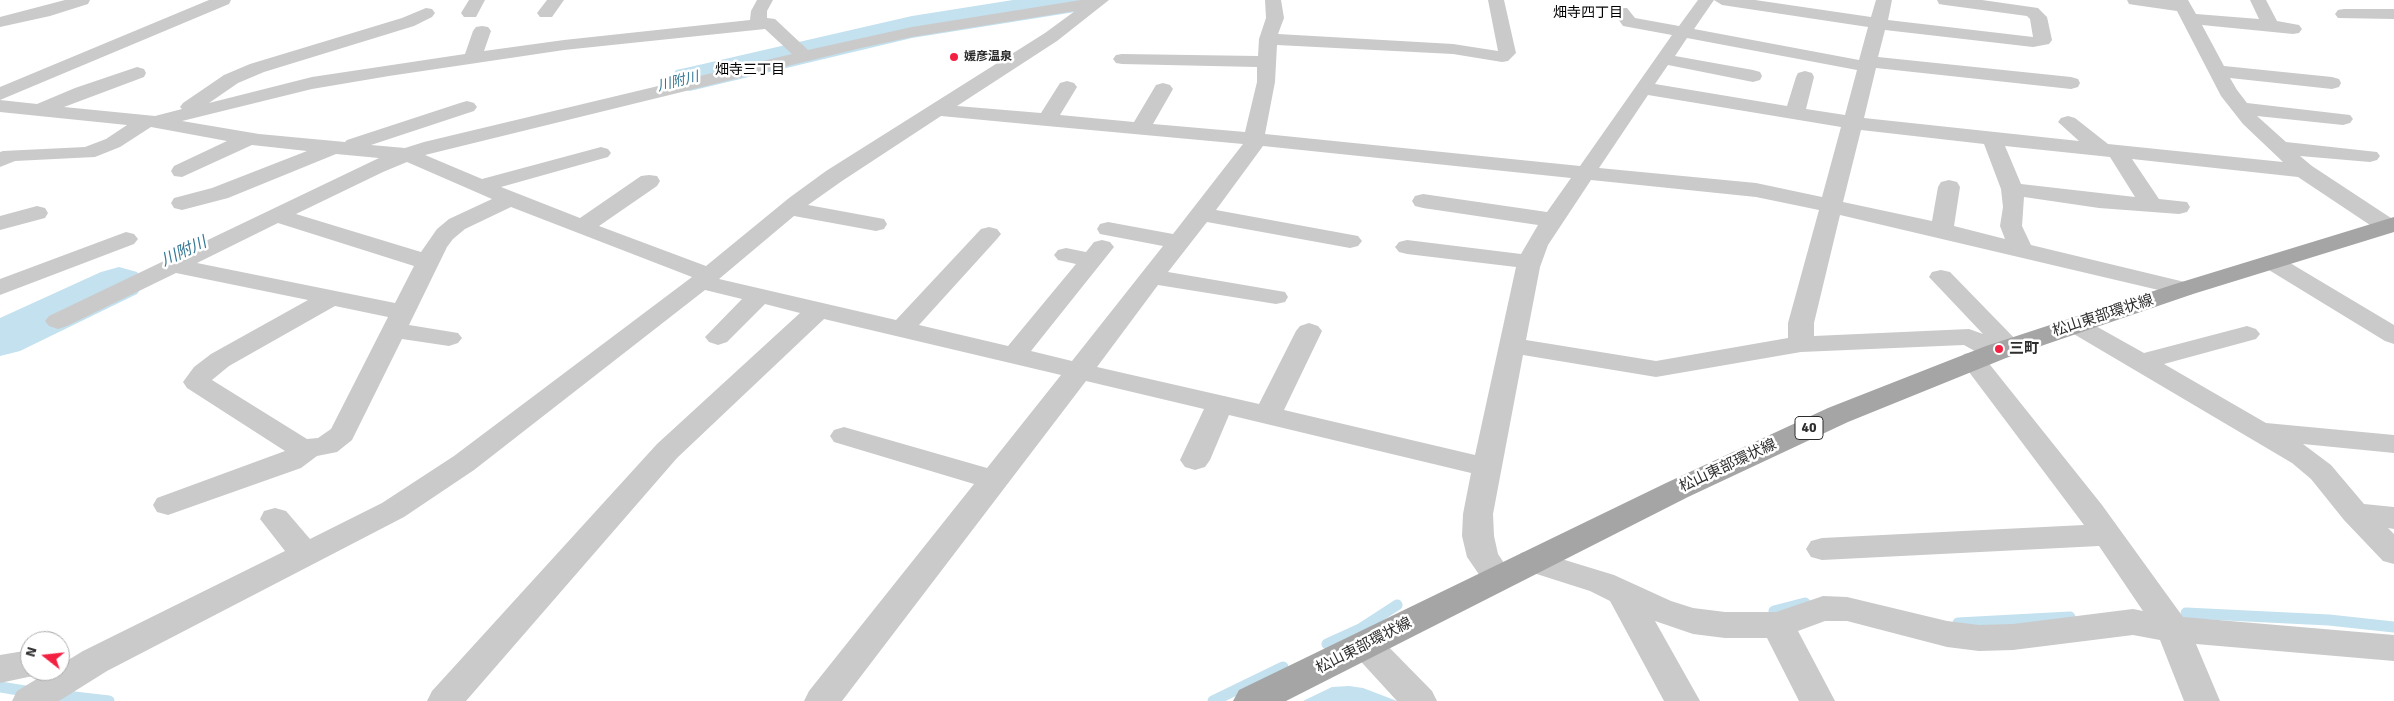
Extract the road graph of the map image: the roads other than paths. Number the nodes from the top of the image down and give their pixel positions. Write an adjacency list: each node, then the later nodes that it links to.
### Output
1 (82, 0): 17 (street)
2 (224, 0): 50 (street)
3 (765, 0): 24 (street)
4 (1273, 0): 31 (street)
5 (1496, 0): 32 (street)
6 (1706, 0): 30 (street)
7 (1722, 0): 14 (street)
8 (1884, 0): 25 (street)
9 (1945, 0): 25 (street)
10 (2135, 0): 16 (street)
11 (2258, 0): 26 (street)
12 (2369, 0): 18 (street)
13 (1100, 1): 15 (street); 55 (street)
14 (1786, 5): 25 (street)
15 (1037, 6): 33 (street)
16 (2184, 9): 26 (street); 39 (street)
17 (44, 12): 22 (street); 23 (street)
18 (2394, 12): 20 (street)
19 (426, 13): 57 (street)
20 (2344, 14)
21 (1622, 17): 30 (street)
22 (65, 20)
23 (0, 22)
24 (758, 24): 33 (street); 34 (street)
25 (1878, 24): 38 (street)
26 (2270, 25): 28 (street)
27 (1394, 28): 32 (street)
28 (2293, 29)
29 (482, 31): 34 (street)
30 (1683, 32): 35 (street); 38 (street)
31 (1268, 39): 32 (street); 37 (street)
32 (1396, 46)
33 (802, 53): 71 (street)
34 (473, 57): 57 (street)
35 (1664, 58): 41 (street); 48 (street)
36 (1122, 59): 37 (street)
37 (1267, 62): 65 (street)
38 (1868, 64): 45 (street); 61 (street)
39 (2216, 71): 46 (street); 53 (street)
40 (138, 73): 44 (street)
41 (1753, 76)
42 (78, 77): 44 (street)
43 (1805, 77): 56 (street)
44 (109, 82): 54 (street)
45 (2071, 83)
46 (2332, 83)
47 (1067, 87): 59 (street)
48 (1643, 88): 56 (street); 76 (street)
49 (1163, 89): 63 (street)
50 (0, 94)
51 (0, 106): 54 (street)
52 (468, 107): 67 (street)
53 (2240, 108): 58 (street); 68 (street)
54 (41, 110): 60 (street)
55 (937, 110): 59 (street); 87 (street)
56 (1795, 113): 61 (street)
57 (180, 115): 60 (street)
58 (2343, 118)
59 (1047, 120): 63 (street)
60 (152, 121): 64 (street); 73 (street)
61 (1851, 122): 66 (street); 85 (street)
62 (2068, 122): 69 (street)
63 (1141, 128): 65 (street)
64 (250, 138): 67 (street); 74 (street)
65 (1256, 139): 76 (street); 89 (street)
66 (1992, 139): 69 (street); 80 (street)
67 (339, 147): 71 (street); 83 (street)
68 (2279, 148): 72 (street); 75 (street)
69 (2111, 152): 75 (street); 84 (street)
70 (601, 154): 78 (street)
71 (407, 155): 78 (street); 90 (street)
72 (2370, 156)
73 (0, 161)
74 (182, 170)
75 (2304, 171): 94 (street)
76 (1587, 172): 85 (street); 91 (street)
77 (649, 181): 95 (street)
78 (480, 186): 81 (street)
79 (1950, 187): 96 (street)
80 (2012, 189): 84 (street); 103 (street)
81 (510, 199): 95 (street); 105 (street)
82 (1423, 201): 91 (street)
83 (182, 203)
84 (2151, 204): 86 (street)
85 (1832, 205): 96 (street); 127 (street)
86 (2179, 207)
87 (790, 209): 93 (street); 111 (street)
88 (37, 213): 92 (street)
89 (1201, 214): 99 (street); 100 (street)
90 (275, 215): 105 (street); 108 (street)
91 (1553, 220): 106 (street)
92 (0, 223)
93 (876, 224)
94 (2391, 225): 107 (main road, 松山東部環状線 / 40)
95 (582, 227): 111 (street)
96 (1942, 231): 103 (street)
97 (989, 234): 121 (street)
98 (126, 240): 112 (street)
99 (1350, 241)
100 (1179, 242): 101 (street); 109 (street)
101 (1101, 246): 104 (street); 130 (street)
102 (1407, 247): 106 (street)
103 (2022, 251): 113 (street)
104 (1066, 255)
105 (427, 262): 118 (street)
106 (1530, 262): 128 (street)
107 (2272, 262): 113 (main road, 松山東部環状線 / 40); 124 (street)
108 (172, 265): 115 (street); 119 (street)
109 (1152, 277): 116 (street); 132 (street)
110 (1940, 277): 129 (street)
111 (705, 278): 114 (street); 149 (street)
112 (0, 288)
113 (2184, 289): 120 (main road, 松山東部環状線 / 40)
114 (759, 296): 117 (street); 125 (street)
115 (332, 297): 118 (street); 138 (street)
116 (1276, 297)
117 (818, 310): 121 (street); 161 (street)
118 (398, 321): 126 (street); 138 (street)
119 (58, 322)
120 (2076, 325): 129 (main road, 松山東部環状線 / 40); 131 (street)
121 (901, 330): 130 (street)
122 (1308, 331): 134 (street)
123 (2247, 334): 131 (street)
124 (2394, 336)
125 (718, 337)
126 (449, 338)
127 (1801, 344): 128 (street); 129 (street)
128 (1512, 345): 140 (street)
129 (1993, 353): 146 (street); 150 (main road, 松山東部環状線 / 40)
130 (1013, 357): 132 (street)
131 (2142, 362): 135 (street)
132 (1078, 372): 133 (street); 141 (street)
133 (1220, 405): 134 (street); 139 (street)
134 (1267, 416): 140 (street)
135 (2261, 430): 137 (street); 143 (street)
136 (844, 436): 141 (street)
137 (2394, 444)
138 (308, 450): 142 (street)
139 (1195, 460)
140 (1487, 467): 151 (street)
141 (994, 480): 162 (street)
142 (168, 505)
143 (2355, 513): 144 (street); 148 (street)
144 (2394, 518)
145 (275, 519): 149 (street)
146 (2107, 535): 147 (street); 154 (street)
147 (1822, 549)
148 (2394, 553)
149 (305, 554): 157 (street)
150 (1532, 561): 151 (main road, 松山東部環状線 / 40); 152 (street)
151 (1498, 578): 155 (main road, 松山東部環状線 / 40)
152 (1622, 593): 153 (street); 165 (street)
153 (1778, 625): 154 (street); 166 (street)
154 (2174, 628): 156 (street); 167 (street)
155 (1366, 645): 163 (main road, 松山東部環状線 / 40); 164 (street)
156 (2394, 648)
157 (74, 663): 160 (street)
158 (20, 666): 159 (street)
159 (0, 669)
160 (30, 701)
161 (445, 701)
162 (822, 701)
163 (1252, 701)
164 (1419, 701)
165 (1682, 701)
166 (1817, 701)
167 (2202, 701)

